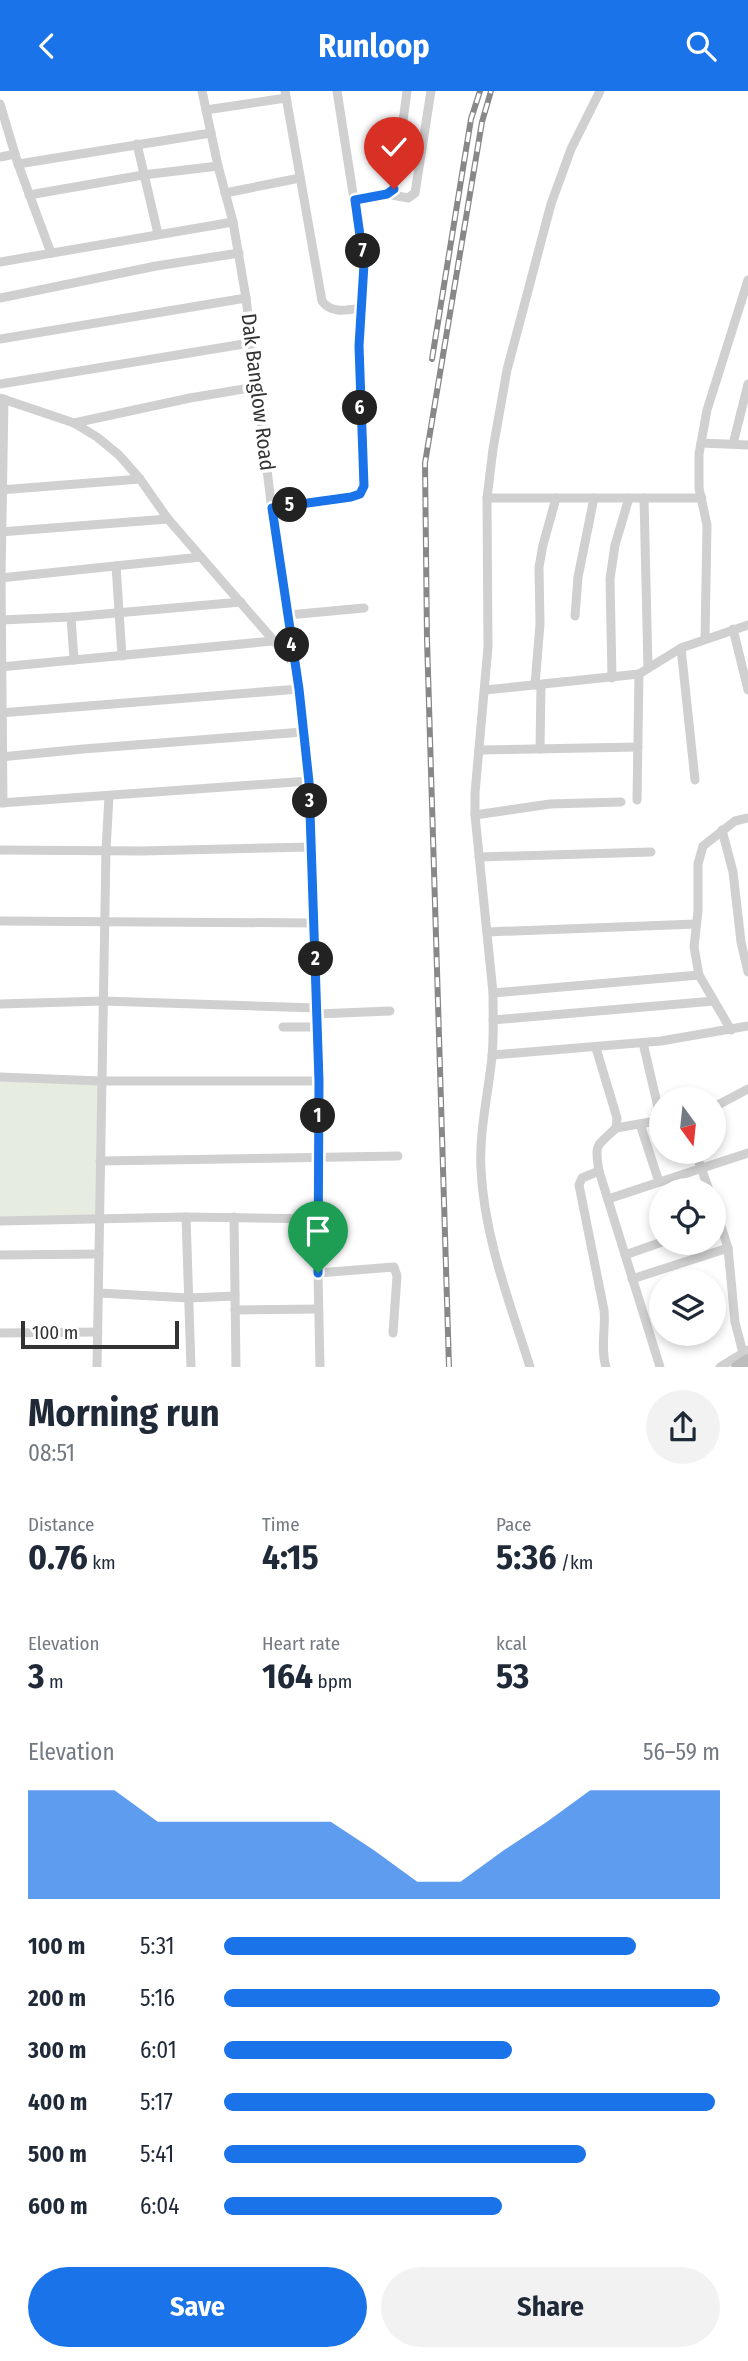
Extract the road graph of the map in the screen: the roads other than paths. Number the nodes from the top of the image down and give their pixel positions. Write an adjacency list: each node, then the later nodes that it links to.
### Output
1 (202, 91): 8 (street, Dak Banglow Road)
2 (337, 91): 19 (street)
3 (407, 91): 17 (street)
4 (431, 91): 17 (street)
5 (600, 91): 42 (street)
6 (286, 94): 8 (street); 15 (street)
7 (0, 104): 12 (street)
8 (206, 110): 9 (street, Dak Banglow Road)
9 (211, 132): 10 (street); 13 (street, Dak Banglow Road)
10 (137, 144): 12 (street); 14 (street)
11 (0, 157): 12 (street)
12 (16, 159): 18 (street)
13 (218, 166): 14 (street); 16 (street, Dak Banglow Road)
14 (143, 175): 18 (street); 21 (street)
15 (300, 178): 16 (street); 28 (street)
16 (225, 193): 20 (street, Dak Banglow Road)
17 (387, 194): 19 (street)
18 (29, 195): 22 (street)
19 (355, 200): 28 (street)
20 (233, 222): 21 (street); 23 (street, Dak Banglow Road)
21 (158, 234): 22 (street)
22 (51, 253): 24 (street)
23 (239, 253): 26 (street); 27 (street, Dak Banglow Road)
24 (0, 262)
25 (748, 280): 36 (street)
26 (0, 298)
27 (246, 298): 29 (street); 30 (street, Dak Banglow Road)
28 (361, 308): 48 (street)
29 (0, 339)
30 (250, 343): 31 (street); 33 (street, Dak Banglow Road)
31 (0, 384)
32 (748, 384): 37 (street)
33 (256, 387): 35 (street); 48 (street, Dak Banglow Road)
34 (2, 399): 35 (street); 39 (street)
35 (74, 423): 40 (street)
36 (701, 443): 37 (street); 47 (street)
37 (733, 444): 38 (street)
38 (748, 445)
39 (2, 447): 41 (street)
40 (140, 479): 41 (street); 49 (street)
41 (1, 490): 50 (street)
42 (487, 498): 43 (street); 75 (street)
43 (556, 498): 44 (street); 73 (street)
44 (594, 498): 45 (street); 58 (street)
45 (629, 498): 46 (street); 72 (street)
46 (643, 498): 47 (street); 70 (street)
47 (702, 498): 63 (street)
48 (272, 508): 57 (street, Dak Banglow Road)
49 (168, 519): 50 (street); 51 (street)
50 (1, 532): 53 (street)
51 (201, 557): 52 (street); 54 (street)
52 (116, 566): 53 (street); 56 (street)
53 (0, 578): 60 (street)
54 (241, 602): 56 (street); 64 (street)
55 (364, 607): 57 (street)
56 (119, 613): 59 (street); 66 (street)
57 (288, 615): 68 (street, Dak Banglow Road)
58 (575, 616)
59 (71, 617): 60 (street); 67 (street)
60 (1, 620): 69 (street)
61 (748, 625): 62 (street)
62 (733, 629): 63 (street); 76 (street)
63 (705, 639): 65 (street)
64 (273, 641): 66 (street); 68 (street)
65 (681, 648): 70 (street); 83 (street)
66 (122, 656): 67 (street)
67 (74, 660): 69 (street)
68 (295, 665): 74 (street, Dak Banglow Road)
69 (1, 667): 77 (street)
70 (648, 668): 71 (street)
71 (639, 674): 72 (street); 79 (street)
72 (612, 678): 73 (street)
73 (538, 685): 75 (street); 80 (street)
74 (299, 689): 77 (street); 78 (street, Dak Banglow Road)
75 (485, 690): 81 (street)
76 (748, 690)
77 (0, 713): 82 (street)
78 (303, 732): 82 (street); 84 (street, Dak Banglow Road)
79 (638, 747): 80 (street); 86 (street)
80 (540, 749): 81 (street)
81 (479, 750): 89 (street)
82 (1, 757): 88 (street)
83 (695, 780)
84 (309, 782): 85 (street); 92 (street, Dak Banglow Road)
85 (109, 796): 88 (street); 94 (street)
86 (637, 800)
87 (621, 802): 89 (street)
88 (1, 803)
89 (475, 815): 96 (street)
90 (748, 818): 91 (street)
91 (722, 830): 100 (street); 102 (street)
92 (313, 847): 94 (street); 99 (street, Dak Banglow Road)
93 (0, 850): 94 (street)
94 (106, 850): 98 (street)
95 (651, 852): 96 (street)
96 (479, 857): 101 (street)
97 (0, 921): 98 (street)
98 (104, 922): 99 (street); 106 (street)
99 (315, 923): 108 (street, Dak Banglow Road)
100 (696, 924): 101 (street); 103 (street)
101 (487, 932): 104 (street)
102 (748, 972)
103 (699, 975): 104 (street); 105 (street)
104 (493, 993): 110 (street)
105 (714, 1000): 110 (street); 114 (street)
106 (103, 1001): 107 (street); 108 (street); 119 (street)
107 (0, 1004)
108 (317, 1011): 109 (street); 113 (street, Dak Banglow Road)
109 (390, 1011)
110 (493, 1020): 117 (street)
111 (748, 1026): 114 (street)
112 (283, 1027): 113 (street)
113 (317, 1027): 120 (street, Dak Banglow Road)
114 (731, 1030): 115 (street)
115 (643, 1043): 116 (street); 121 (street)
116 (596, 1048): 117 (street); 126 (street)
117 (492, 1055): 165 (street)
118 (0, 1077): 119 (street)
119 (101, 1081): 120 (street); 130 (street)
120 (319, 1081): 129 (street, Dak Banglow Road)
121 (653, 1087)
122 (748, 1089): 123 (street)
123 (726, 1101)
124 (649, 1122): 125 (street)
125 (640, 1124): 126 (street); 134 (street)
126 (616, 1128): 133 (street)
127 (748, 1153): 132 (street)
128 (398, 1156): 129 (street)
129 (318, 1158): 130 (street); 142 (street, Dak Banglow Road)
130 (100, 1161): 141 (street)
131 (700, 1164): 132 (street)
132 (702, 1168): 135 (street); 136 (street)
133 (599, 1171): 138 (street); 166 (street)
134 (658, 1178)
135 (671, 1178)
136 (705, 1178)
137 (649, 1185): 138 (street)
138 (608, 1199): 149 (street)
139 (186, 1217): 140 (street); 141 (street); 154 (street)
140 (234, 1217): 142 (street); 153 (street)
141 (100, 1219): 143 (street); 147 (street)
142 (319, 1219): 150 (street, Dak Banglow Road)
143 (0, 1221)
144 (726, 1243): 146 (street)
145 (649, 1247): 149 (street)
146 (728, 1248): 151 (street); 160 (street)
147 (99, 1254): 148 (street); 152 (street)
148 (0, 1255)
149 (625, 1255): 151 (street)
150 (318, 1273): 155 (street, Dak Banglow Road); 159 (street)
151 (632, 1279): 167 (street)
152 (99, 1293): 154 (street); 157 (street)
153 (235, 1296): 154 (street); 156 (street)
154 (189, 1298): 162 (street)
155 (318, 1309): 156 (street); 164 (street, Dak Banglow Road)
156 (235, 1310): 163 (street)
157 (98, 1332): 158 (street); 161 (street)
158 (0, 1333)
159 (393, 1333)
160 (746, 1354): 168 (street); 169 (main road)
161 (97, 1367)
162 (191, 1367)
163 (236, 1367)
164 (320, 1367)
165 (530, 1367)
166 (606, 1367)
167 (660, 1367)
168 (720, 1367)
169 (737, 1367)

